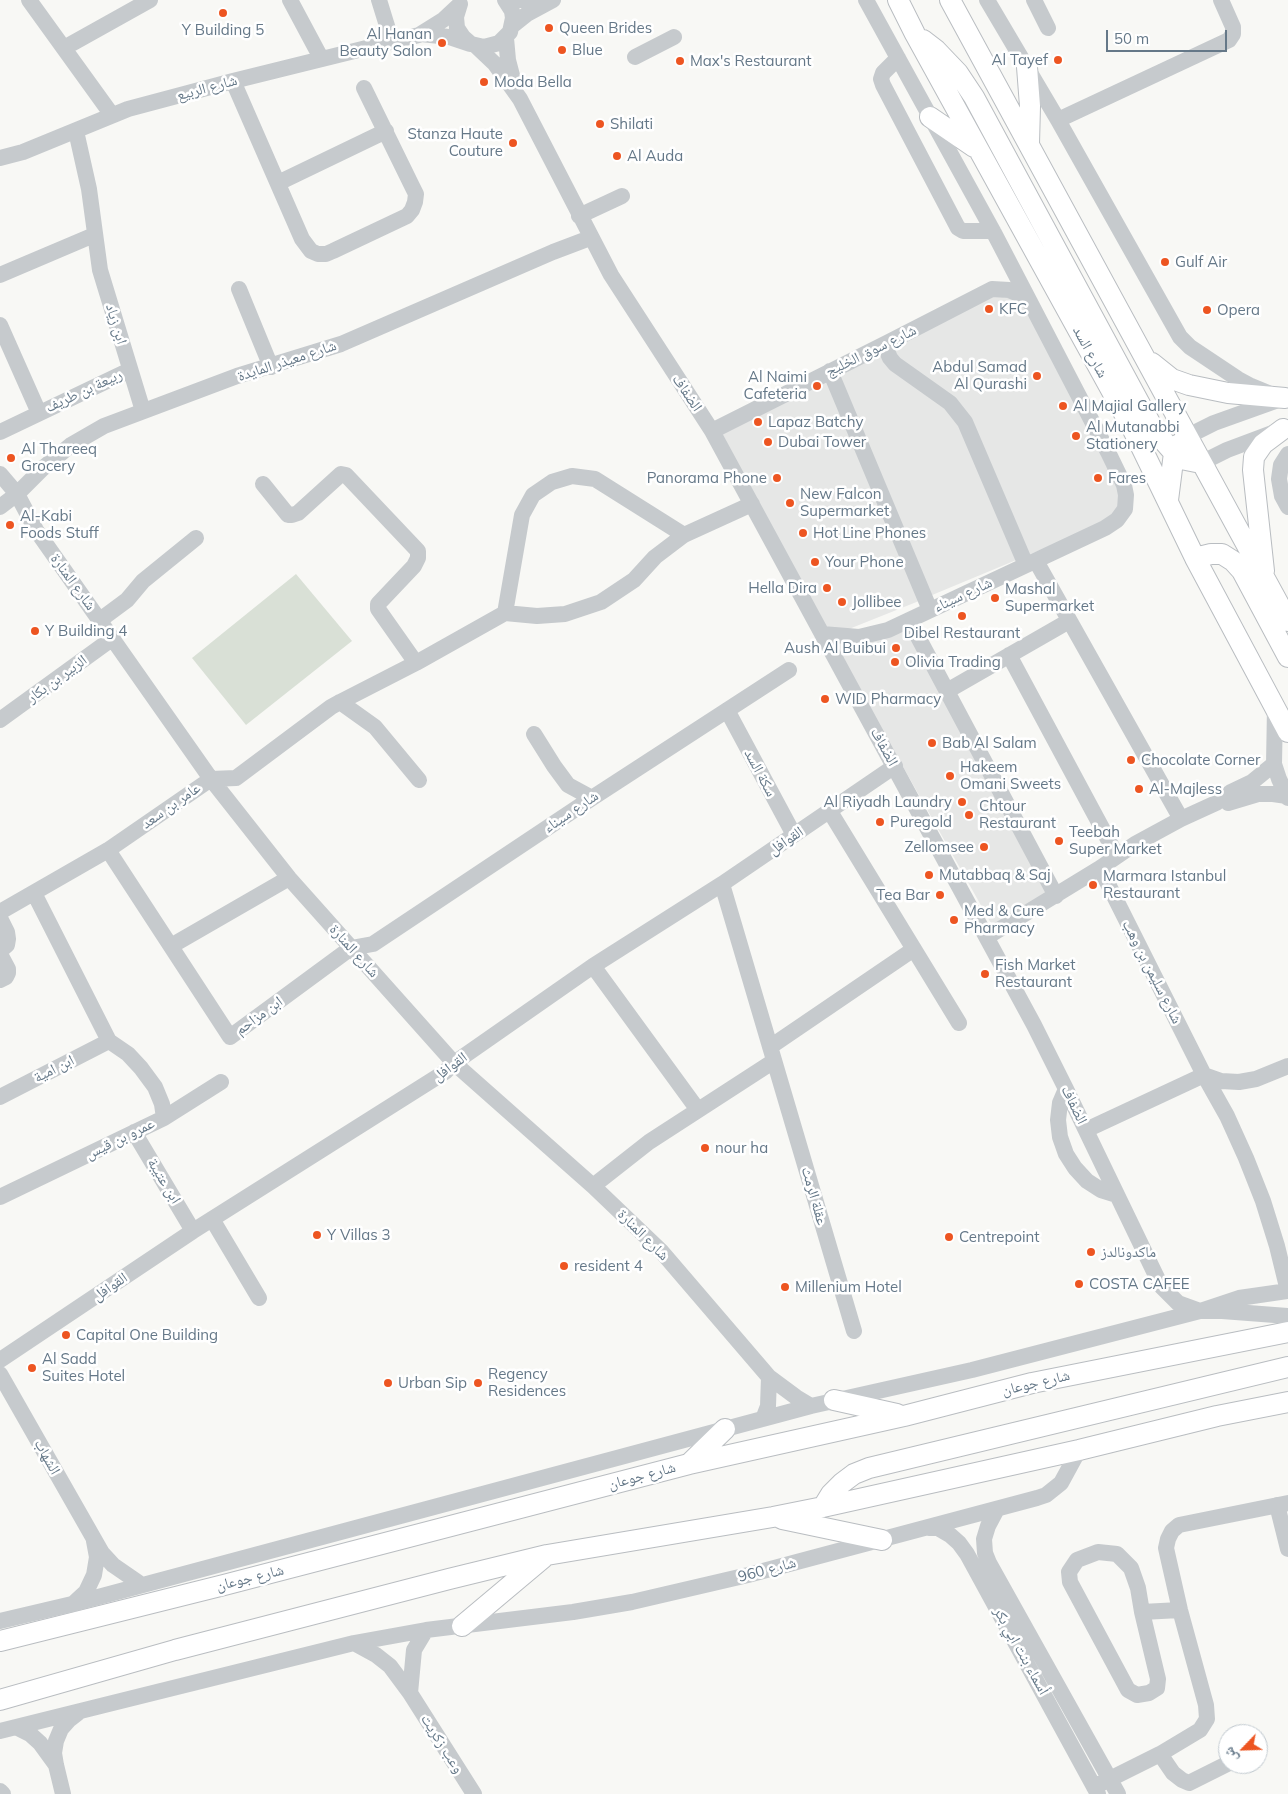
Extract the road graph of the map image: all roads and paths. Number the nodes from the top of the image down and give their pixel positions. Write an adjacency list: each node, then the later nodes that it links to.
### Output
1 (29, 0): 23 (street)
2 (150, 0): 23 (street)
3 (290, 0): 24 (street)
4 (379, 0): 21 (street)
5 (506, 0): 17 (street, الضفاف)
6 (520, 0): 7 (street)
7 (549, 0)
8 (553, 0): 17 (street)
9 (866, 0): 26 (street, شارع السد)
10 (898, 0): 19 (main road, شارع السد)
11 (950, 0): 36 (main road)
12 (987, 0): 27 (street)
13 (1034, 0): 16 (street)
14 (1221, 0): 33 (street)
15 (460, 3): 18 (street, شارع الربيع); 22 (street, الضفاف)
16 (1048, 28)
17 (509, 32): 22 (street); 30 (street, الضفاف)
18 (419, 34): 21 (street, شارع الربيع); 22 (street, شارع الربيع)
19 (915, 34): 37 (main road, شارع السد); 61 (main road)
20 (674, 36): 25 (street)
21 (392, 42): 24 (street, شارع الربيع)
22 (474, 45): 30 (street, الضفاف)
23 (64, 48): 31 (street)
24 (321, 58): 28 (street, شارع الربيع)
25 (635, 58)
26 (898, 58): 32 (street, شارع السد); 42 (street)
27 (1027, 67): 33 (street); 36 (main road)
28 (233, 80): 31 (street, شارع الربيع); 39 (street)
29 (364, 88): 34 (street)
30 (520, 99): 41 (street, الضفاف)
31 (112, 115): 35 (street, شارع الربيع)
32 (930, 117): 37 (main road); 42 (street, شارع السد)
33 (1058, 120): 54 (street)
34 (386, 131): 39 (street); 39 (street)
35 (76, 132): 38 (street, شارع الربيع); 43 (street, ابن زياد)
36 (1029, 146): 50 (main road)
37 (979, 151): 68 (main road, شارع السد)
38 (0, 158)
39 (278, 183)
40 (622, 196): 41 (street)
41 (579, 216): 44 (street, الضفاف)
42 (993, 231): 47 (street, شارع السد)
43 (94, 235): 45 (street); 52 (street, ابن زياد)
44 (590, 238): 51 (street, شارع معيذر المايدة); 58 (street, الضفاف)
45 (0, 275)
46 (239, 289): 51 (street)
47 (1030, 302): 49 (street, شارع سوق الخليج); 66 (street, شارع السد)
48 (0, 325): 56 (street, ربيعة بن طريف)
49 (888, 343): 53 (street, شارع سوق الخليج); 75 (street)
50 (1147, 359): 54 (main road); 60 (main road)
51 (272, 367): 55 (street, شارع معيذر المايدة)
52 (130, 370): 55 (street, ابن زياد); 56 (street, ربيعة بن طريف)
53 (830, 371): 58 (street, شارع سوق الخليج); 77 (street)
54 (1286, 398): 60 (street)
55 (143, 412): 67 (street, شارع معيذر المايدة)
56 (39, 413): 59 (street, ربيعة بن طريف)
57 (1286, 429): 63 (street); 76 (main road)
58 (712, 431): 69 (street, الضفاف)
59 (0, 432)
60 (1188, 436): 61 (main road); 63 (main road)
61 (1174, 453): 63 (main road); 68 (main road)
62 (1288, 454): 71 (street)
63 (1201, 462): 76 (main road)
64 (0, 474): 67 (street, شارع المنارة)
65 (263, 484): 87 (street)
66 (1124, 485): 75 (street, شارع سيناء)
67 (17, 494): 70 (street, شارع معيذر المايدة); 79 (street, شارع المنارة)
68 (1168, 500): 74 (main road, شارع السد)
69 (752, 504): 72 (street); 83 (street, الضفاف)
70 (0, 507)
71 (1288, 507)
72 (684, 535): 78 (street); 78 (street)
73 (196, 538): 79 (street)
74 (1195, 558): 86 (main road); 91 (main road, شارع السد)
75 (1031, 563): 77 (street, شارع سيناء); 81 (street)
76 (1264, 578): 82 (main road)
77 (930, 610): 80 (street, شارع سيناء)
78 (505, 613): 87 (street, عامر بن سعد)
79 (97, 615): 84 (street, شارع المنارة)
80 (909, 620): 83 (street, شارع سيناء); 89 (street)
81 (1069, 621): 85 (street); 104 (street)
82 (1288, 621)
83 (822, 634): 97 (street, الضفاف)
84 (113, 638): 93 (street, الزبير بن بكار); 98 (street, شارع المنارة)
85 (1009, 655): 89 (street); 107 (street)
86 (1288, 657)
87 (416, 663): 90 (street, عامر بن سعد)
88 (789, 670): 92 (street, شارع سيناء)
89 (947, 690): 112 (street)
90 (335, 705): 98 (street, عامر بن سعد); 99 (street)
91 (1275, 708): 94 (main road, شارع السد); 96 (street, شارع السد)
92 (727, 710): 101 (street, شارع سيناء); 105 (street, سكة السد)
93 (0, 720)
94 (1288, 732)
95 (534, 734): 101 (street)
96 (1274, 764): 100 (street, شارع السد); 102 (street)
97 (895, 766): 103 (street, القوافل); 115 (street, الضفاف)
98 (211, 779): 106 (street, عامر بن سعد); 109 (street, شارع المنارة)
99 (418, 780)
100 (1288, 797): 102 (street)
101 (592, 798): 117 (street, شارع سيناء)
102 (1216, 803): 104 (street)
103 (829, 810): 105 (street, القوافل); 118 (street)
104 (1181, 819): 107 (street)
105 (794, 835): 110 (street, القوافل)
106 (108, 850): 111 (street, عامر بن سعد); 116 (street, ابن مزاحم)
107 (1117, 856): 108 (street)
108 (1100, 868): 112 (street); 127 (street, شارع سليمن بن وهب)
109 (289, 878): 116 (street); 117 (street, شارع المنارة)
110 (722, 884): 120 (street, القوافل); 124 (street, عقلة الرمث)
111 (34, 893): 113 (street, عامر بن سعد); 123 (street, عمرو بن قيس)
112 (1056, 896): 115 (street)
113 (0, 912)
114 (0, 918): 119 (street)
115 (986, 937): 129 (street, الضفاف)
116 (171, 946): 117 (street, ابن مزاحم)
117 (351, 948): 125 (street, شارع المنارة)
118 (914, 949): 122 (street); 124 (street)
119 (0, 953): 121 (street)
120 (593, 966): 125 (street, القوافل); 131 (street)
121 (0, 980)
122 (959, 1023)
123 (109, 1041): 130 (street, ابن امية); 132 (street, عمرو بن قيس)
124 (772, 1054): 131 (street); 144 (street, عقلة الرمث)
125 (454, 1063): 135 (street, شارع المنارة); 138 (street, القوافل)
126 (1288, 1066): 127 (street)
127 (1204, 1075): 133 (street); 140 (street, شارع سليمن بن وهب)
128 (220, 1082): 132 (street)
129 (1066, 1089): 133 (street, الضفاف); 136 (street)
130 (0, 1097)
131 (698, 1110): 135 (street)
132 (164, 1118): 134 (street, عمرو بن قيس)
133 (1086, 1130): 136 (street, الضفاف)
134 (134, 1132): 137 (street, عمرو بن قيس); 139 (street, ابن عتيبة)
135 (593, 1186): 149 (street, شارع المنارة)
136 (1117, 1195): 142 (street, الضفاف)
137 (0, 1197)
138 (212, 1219): 139 (street, القوافل); 141 (street)
139 (193, 1231): 146 (street, القوافل)
140 (1288, 1291): 142 (street, شارع جوعان)
141 (259, 1298)
142 (1200, 1311): 143 (street, شارع جوعان); 150 (street, شارع جوعان)
143 (1288, 1316)
144 (854, 1331)
145 (1288, 1332): 153 (main road, شارع جوعان)
146 (0, 1360)
147 (1288, 1367): 159 (main road)
148 (0, 1374): 163 (street, الشهاب)
149 (769, 1377): 152 (street, شارع المنارة); 154 (street)
150 (834, 1400): 152 (street, شارع جوعان); 153 (main road)
151 (1288, 1402): 156 (main road)
152 (810, 1406): 154 (street, شارع جوعان)
153 (904, 1416): 157 (main road, شارع جوعان)
154 (763, 1419): 155 (street, شارع جوعان)
155 (725, 1429): 157 (main road); 167 (street, شارع جوعان)
156 (1079, 1450): 159 (main road); 160 (street, شارع 960)
157 (689, 1464): 169 (main road, شارع جوعان)
158 (1282, 1504): 165 (street); 171 (street)
159 (823, 1507): 161 (main road)
160 (997, 1509): 162 (street, شارع 960); 186 (street, أسماء بنت ابي بكر)
161 (773, 1517): 164 (main road); 166 (main road)
162 (926, 1528): 164 (street, شارع 960); 187 (street, أسماء بنت ابي بكر)
163 (93, 1539): 168 (street, الشهاب); 170 (street, الشهاب)
164 (882, 1540): 174 (street, شارع 960)
165 (1288, 1549)
166 (547, 1555): 174 (main road); 179 (main road)
167 (179, 1575): 168 (street, شارع جوعان); 169 (street)
168 (142, 1585): 170 (street, شارع جوعان)
169 (158, 1601): 176 (main road, شارع جوعان)
170 (72, 1604): 173 (street, شارع جوعان)
171 (1180, 1610): 172 (street); 183 (street)
172 (1142, 1612): 172 (street)
173 (0, 1621)
174 (462, 1626): 175 (street, شارع 960)
175 (426, 1630): 177 (street); 178 (street)
176 (0, 1641)
177 (354, 1643): 178 (street, وعب زكريت); 180 (street)
178 (410, 1693): 191 (street, وعب زكريت)
179 (0, 1700)
180 (79, 1713): 181 (street); 184 (street)
181 (18, 1728): 182 (street); 184 (street)
182 (0, 1731)
183 (1160, 1754): 185 (street); 186 (street)
184 (56, 1765): 190 (street)
185 (1218, 1768)
186 (1110, 1779): 187 (street); 192 (street, أسماء بنت ابي بكر)
187 (1096, 1790)
188 (0, 1791): 189 (street)
189 (3, 1794)
190 (63, 1794)
191 (474, 1794)
192 (1118, 1794)

